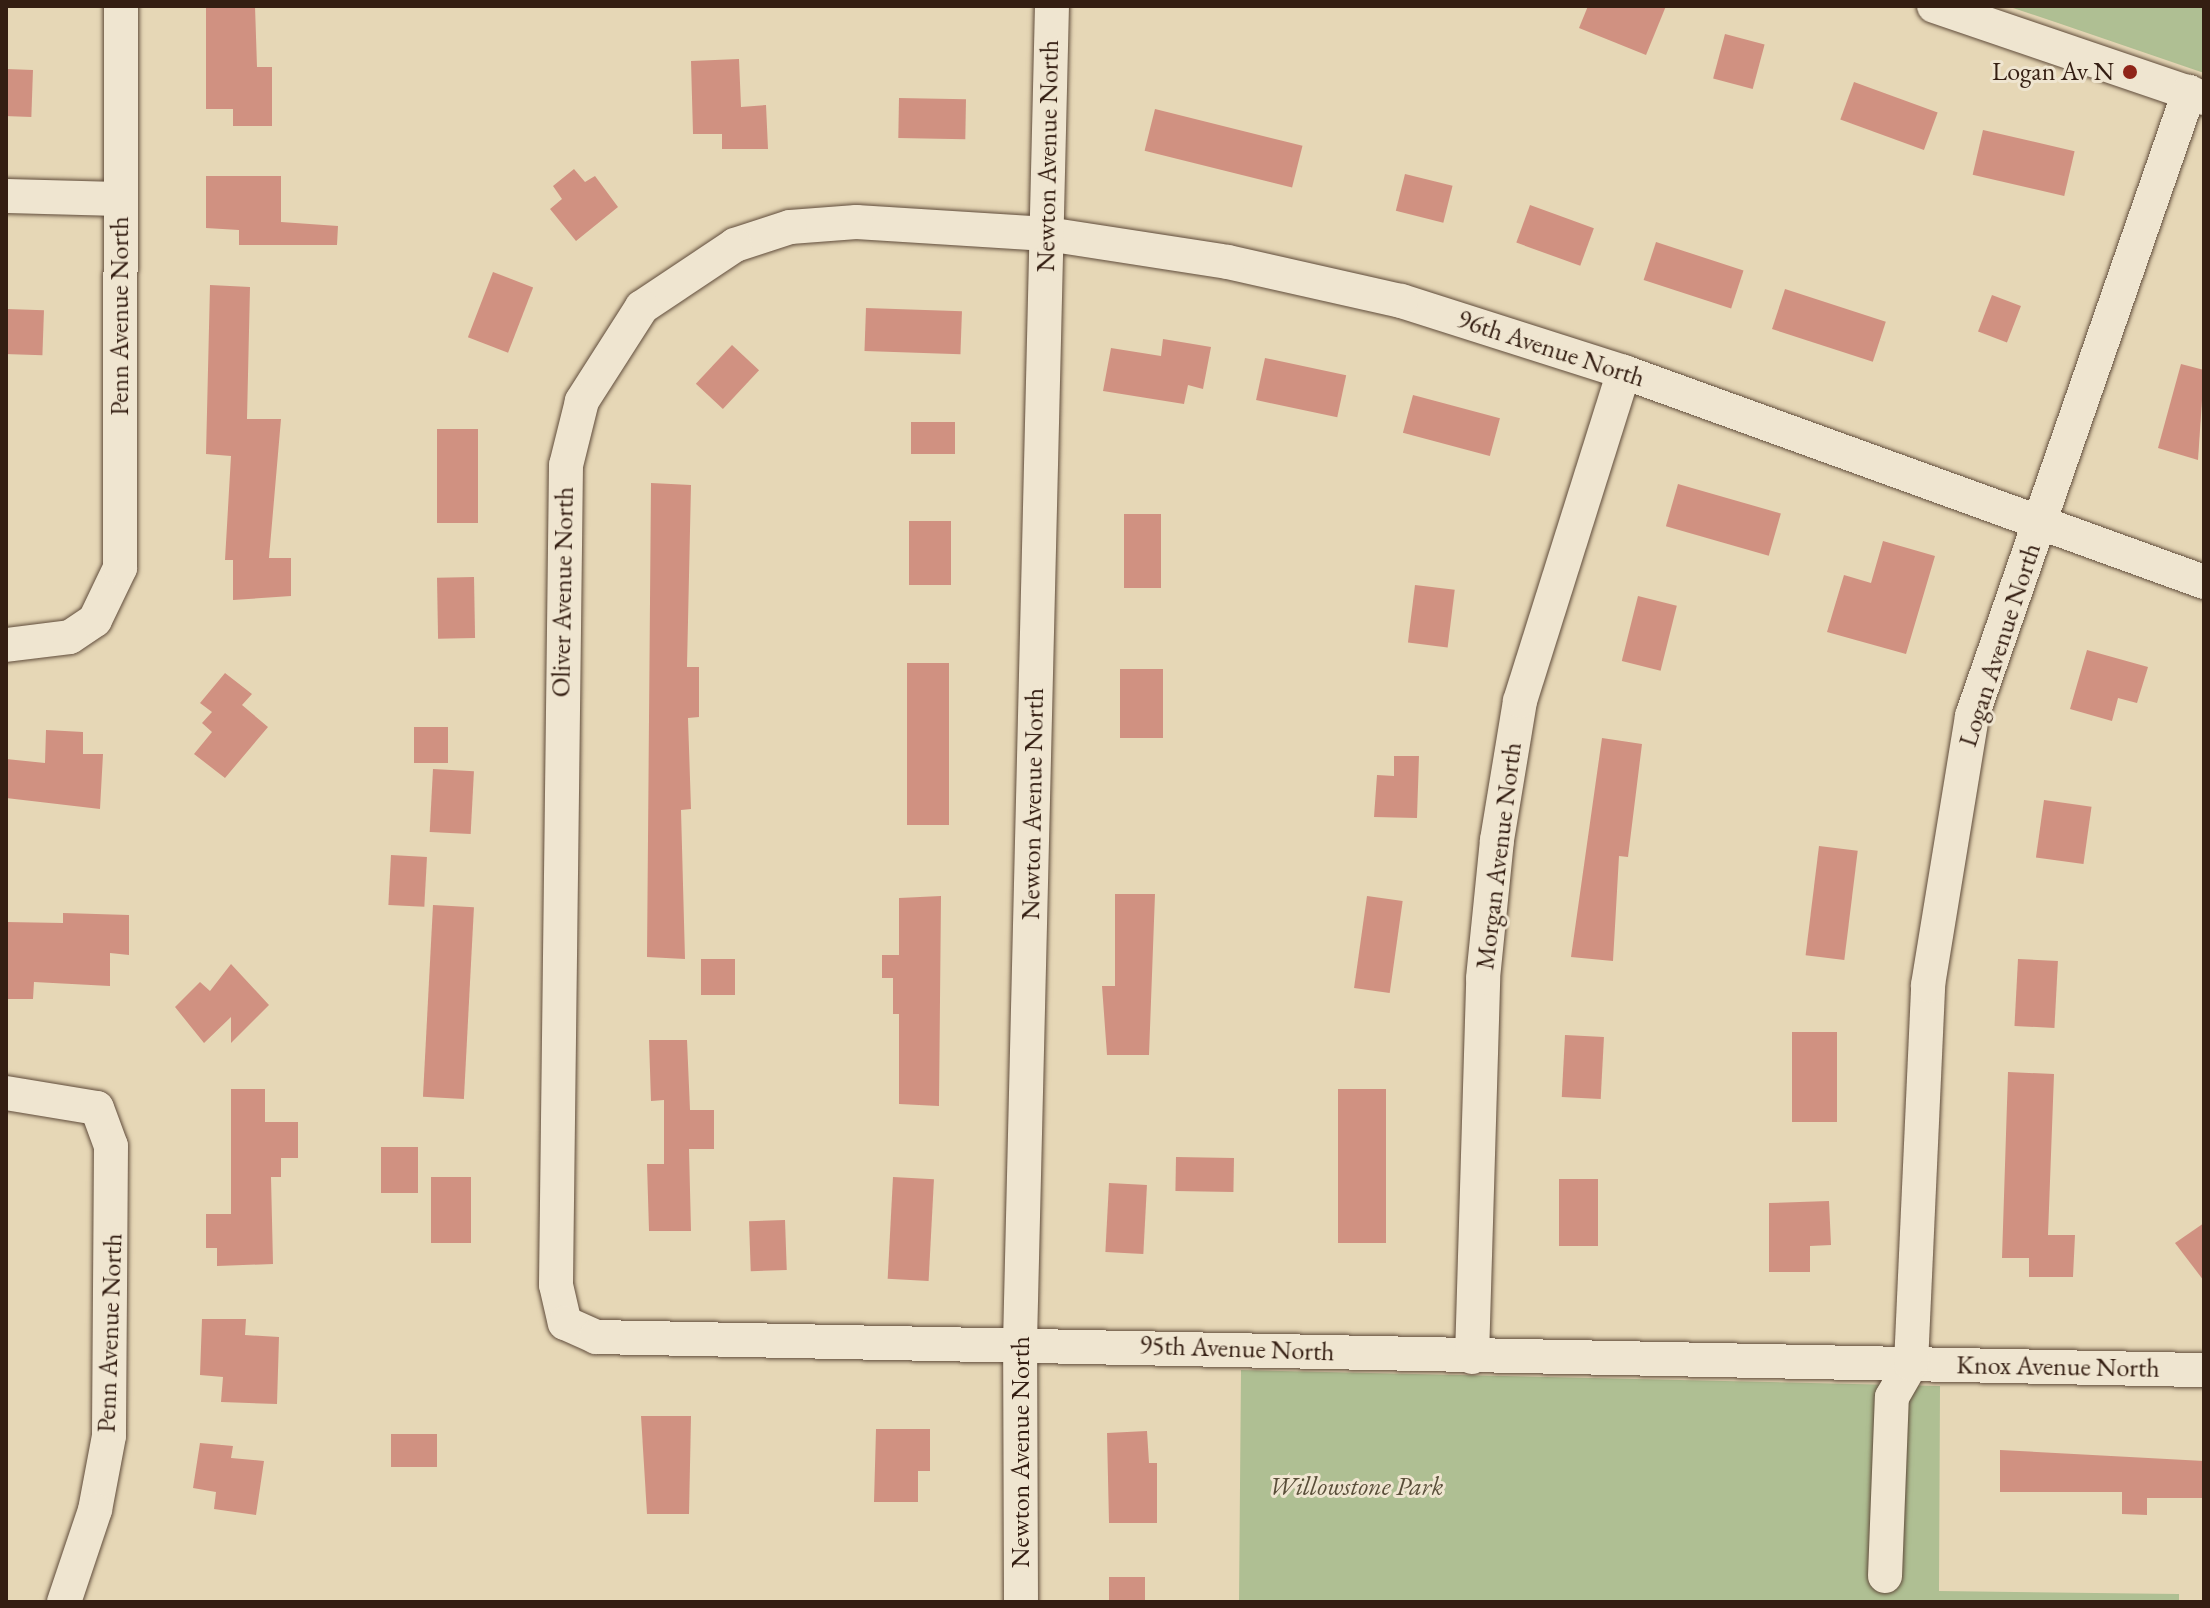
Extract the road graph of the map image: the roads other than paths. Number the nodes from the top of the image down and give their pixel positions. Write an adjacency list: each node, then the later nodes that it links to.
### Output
1 (121, 6): 6 (street, Penn Avenue North)
2 (1052, 6): 7 (street, Newton Avenue North)
3 (1934, 6): 4 (street)
4 (2196, 95): 9 (street, Logan Avenue North)
5 (6, 196): 6 (street)
6 (120, 199): 11 (street, Penn Avenue North)
7 (1047, 234): 8 (street, 96th Avenue North); 13 (street, Oliver Avenue North); 14 (street, Newton Avenue North)
8 (1624, 372): 9 (street, 96th Avenue North); 15 (street, Morgan Avenue North)
9 (2039, 520): 10 (street); 16 (street, Logan Avenue North)
10 (2204, 582)
11 (6, 645)
12 (6, 1093): 19 (street, Penn Avenue North)
13 (565, 1323): 14 (street, 95th Avenue North)
14 (1020, 1343): 15 (street, 95th Avenue North); 20 (street, Newton Avenue North)
15 (1472, 1357): 16 (street, 95th Avenue North)
16 (1911, 1364): 17 (street, Knox Avenue North); 18 (street)
17 (2204, 1370)
18 (1885, 1576)
19 (64, 1602)
20 (1021, 1602)

